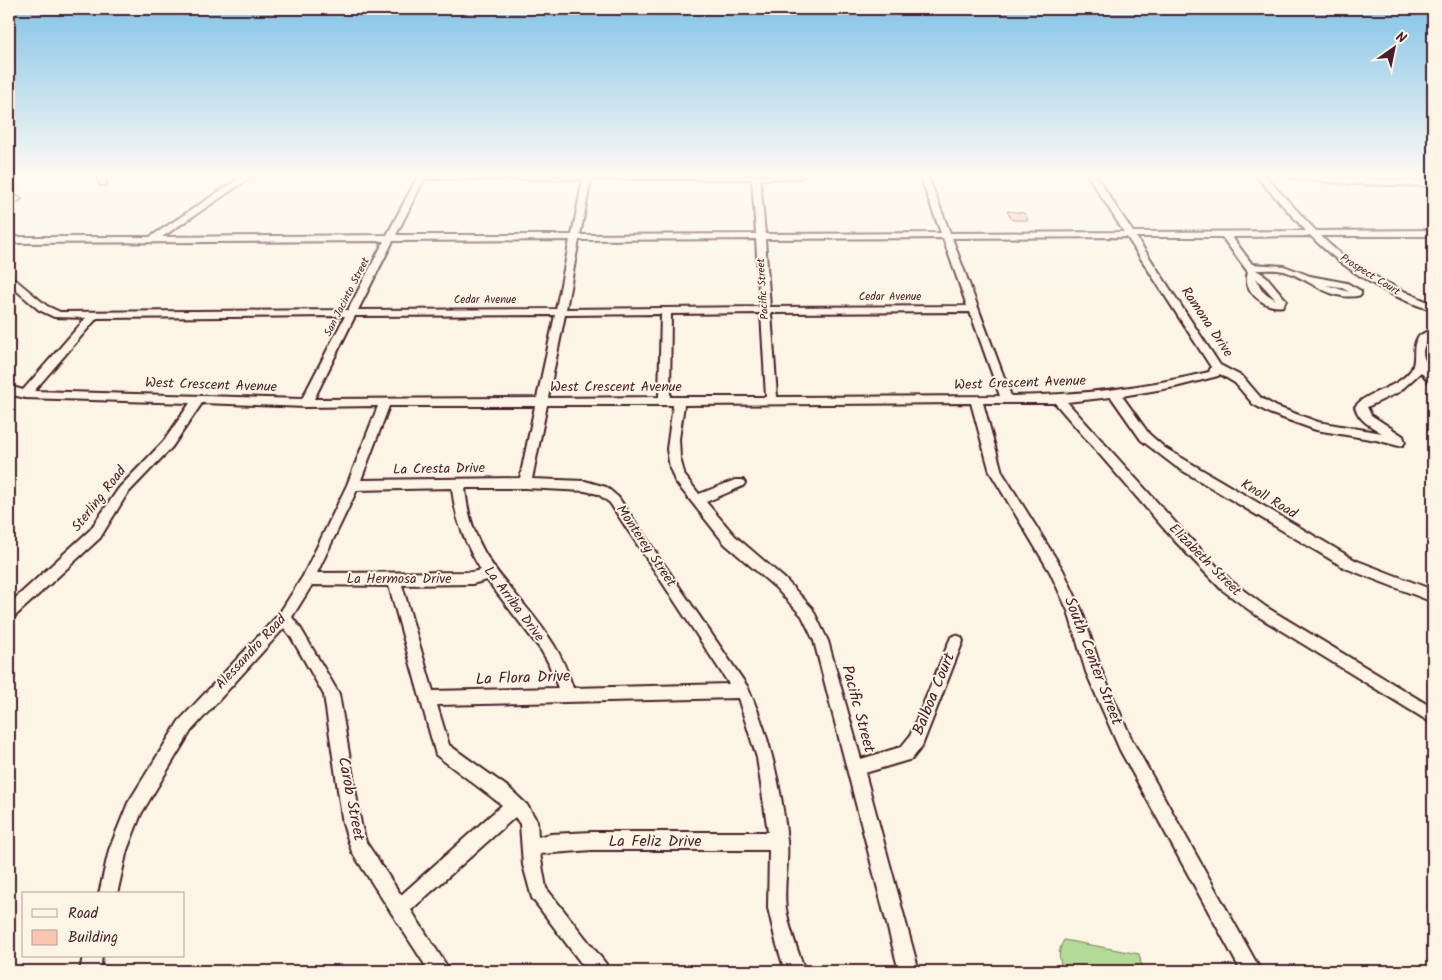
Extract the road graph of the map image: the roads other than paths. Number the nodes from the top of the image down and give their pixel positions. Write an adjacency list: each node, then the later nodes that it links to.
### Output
1 (179, 222): 15 (street)
2 (399, 222): 16 (street, San Jacinto Street)
3 (579, 222): 14 (street)
4 (758, 222): 12 (street, Pacific Street)
5 (940, 222): 13 (street)
6 (1122, 222): 9 (street, Ramona Drive)
7 (1302, 222): 11 (street, Prospect Court)
8 (1433, 233): 11 (street)
9 (1130, 234): 10 (street); 13 (street); 29 (street, Ramona Drive)
10 (1225, 234): 11 (street); 19 (street)
11 (1313, 234): 20 (street, Prospect Court)
12 (759, 236): 13 (street); 14 (street); 22 (street, Pacific Street)
13 (945, 236): 21 (street)
14 (576, 237): 16 (street); 25 (street)
15 (154, 238): 16 (street); 17 (street)
16 (390, 238): 23 (street, San Jacinto Street)
17 (9, 240)
18 (9, 279): 26 (street, Cedar Avenue)
19 (1310, 279)
20 (1433, 307)
21 (973, 309): 22 (street, Cedar Avenue); 35 (street)
22 (765, 311): 24 (street, Cedar Avenue); 39 (street, Pacific Street)
23 (353, 312): 25 (street, Cedar Avenue); 26 (street, Cedar Avenue); 41 (street, San Jacinto Street)
24 (666, 312): 25 (street, Cedar Avenue); 38 (street, Pacific Street)
25 (562, 313): 40 (street)
26 (94, 314): 33 (street)
27 (1433, 332): 28 (street)
28 (1419, 363): 29 (street, Ramona Drive); 30 (street)
29 (1216, 367): 32 (street, West Crescent Avenue)
30 (1433, 379)
31 (9, 390): 33 (street, West Crescent Avenue)
32 (1114, 393): 36 (street, West Crescent Avenue); 51 (street, Knoll Road)
33 (25, 394): 34 (street, West Crescent Avenue)
34 (199, 399): 41 (street, West Crescent Avenue); 52 (street, Sterling Road)
35 (1007, 399): 36 (street, West Crescent Avenue); 37 (street, West Crescent Avenue)
36 (1058, 399): 58 (street, Elizabeth Street)
37 (976, 400): 39 (street, West Crescent Avenue); 71 (street, South Center Street)
38 (671, 401): 39 (street, West Crescent Avenue); 40 (street, West Crescent Avenue); 47 (street, Pacific Street)
39 (772, 401)
40 (542, 402): 42 (street, West Crescent Avenue); 43 (street)
41 (306, 403): 42 (street, West Crescent Avenue)
42 (385, 403): 46 (street, Alessandro Road)
43 (525, 483): 45 (street, La Cresta Drive); 55 (street, Monterey Street)
44 (739, 483): 47 (street)
45 (458, 484): 46 (street, La Cresta Drive); 48 (street, La Arriba Drive)
46 (353, 485): 49 (street, Alessandro Road)
47 (697, 500): 59 (street, Pacific Street)
48 (489, 574): 50 (street, La Hermosa Drive); 56 (street, La Arriba Drive)
49 (308, 579): 50 (street, La Hermosa Drive); 53 (street, Alessandro Road)
50 (394, 580): 57 (street)
51 (1433, 596)
52 (9, 613)
53 (284, 618): 63 (street, Alessandro Road); 64 (street, Carob Street)
54 (956, 641): 59 (street, Balboa Court)
55 (742, 690): 56 (street, La Flora Drive); 61 (street, Monterey Street)
56 (567, 693): 57 (street, La Flora Drive)
57 (427, 698): 60 (street)
58 (1433, 717)
59 (856, 768): 70 (street, Pacific Street)
60 (515, 805): 62 (street); 64 (street)
61 (778, 841): 62 (street, La Feliz Drive); 69 (street, Monterey Street)
62 (532, 847): 68 (street)
63 (108, 892)
64 (398, 909): 67 (street, Carob Street)
65 (93, 958): 66 (street)
66 (90, 971)
67 (440, 971)
68 (599, 971)
69 (795, 971)
70 (909, 971)
71 (1251, 971)

